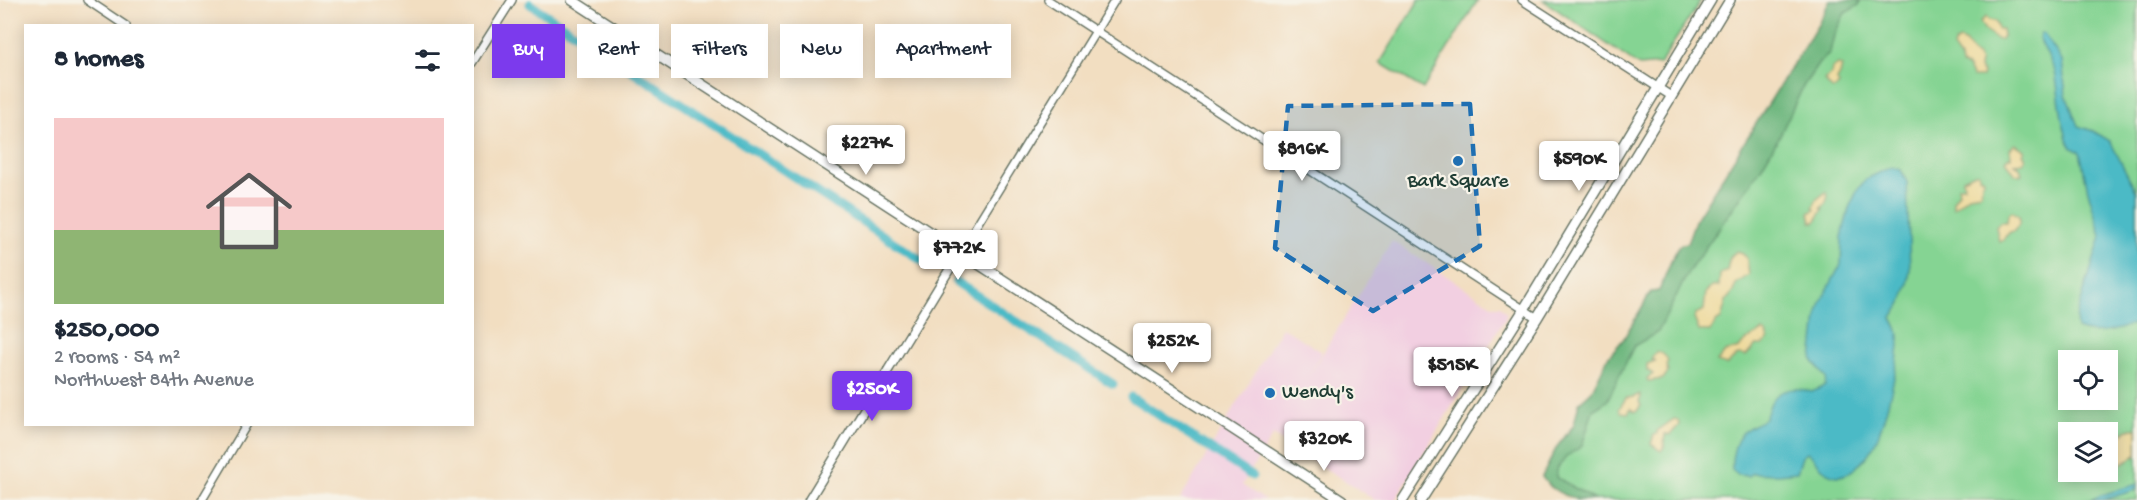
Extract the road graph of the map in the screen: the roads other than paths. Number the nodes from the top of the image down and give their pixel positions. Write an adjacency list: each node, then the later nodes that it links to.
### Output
1 (87, 0): 9 (street)
2 (512, 0): 11 (street)
3 (572, 0): 14 (main road)
4 (1048, 0): 10 (street)
5 (1115, 0): 10 (street)
6 (1522, 0): 12 (street)
7 (1711, 0): 12 (main road)
8 (1730, 0): 13 (main road)
9 (123, 24)
10 (1096, 31): 14 (street); 15 (street)
11 (474, 60)
12 (1657, 87): 13 (street); 15 (main road)
13 (1671, 96): 16 (main road)
14 (960, 252): 19 (street); 20 (main road)
15 (1523, 311): 16 (street); 21 (main road)
16 (1537, 318): 22 (main road)
17 (246, 426): 18 (street)
18 (202, 500)
19 (808, 500)
20 (1342, 500)
21 (1403, 500)
22 (1421, 500)

